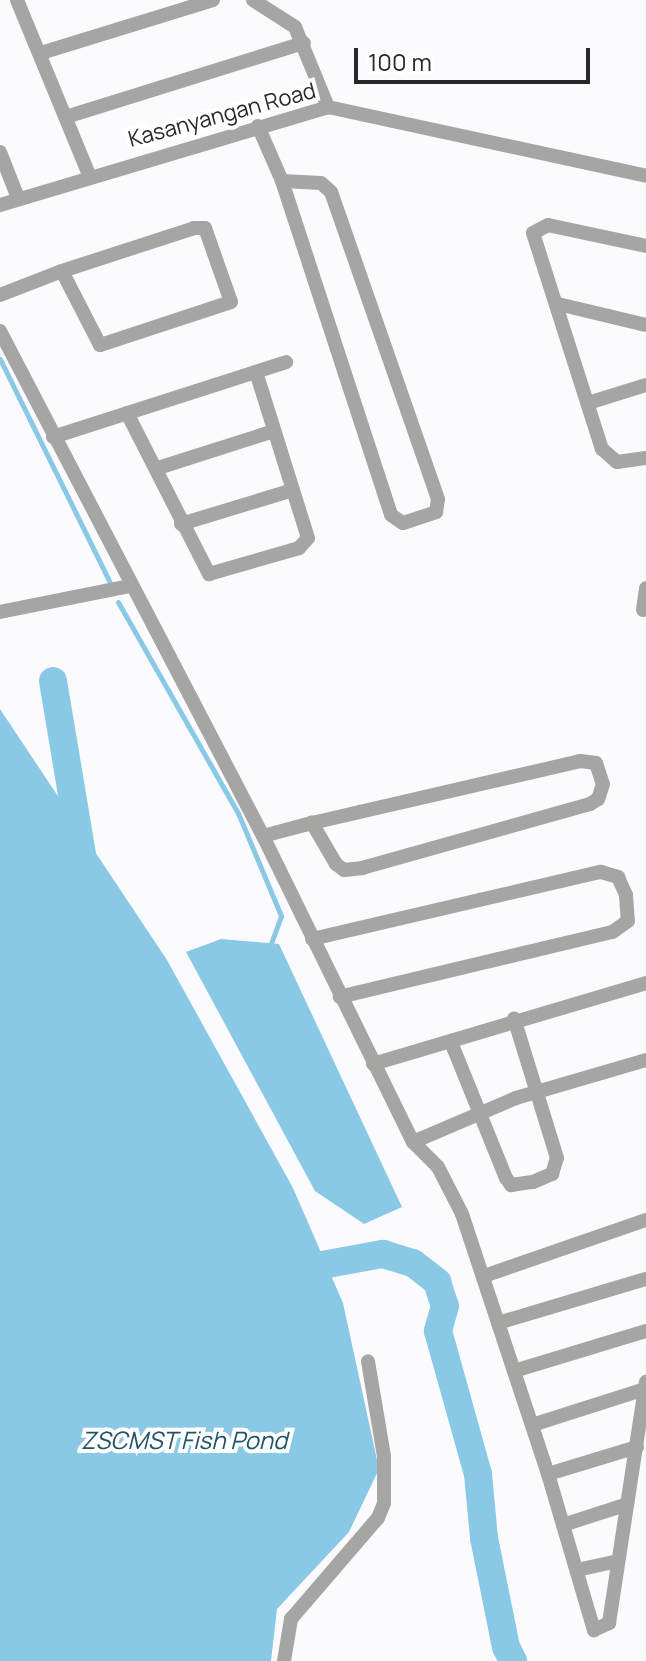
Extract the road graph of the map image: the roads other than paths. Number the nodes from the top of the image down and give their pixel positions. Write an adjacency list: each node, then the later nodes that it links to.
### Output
1 (17, 0): 5 (street)
2 (213, 0): 5 (street)
3 (253, 0): 4 (street)
4 (304, 43): 6 (street); 7 (street)
5 (41, 53): 7 (street)
6 (328, 107): 8 (street, Kasanyangan Road); 11 (street, Kasanyangan Road)
7 (69, 116): 10 (street)
8 (258, 126): 10 (street, Kasanyangan Road); 12 (street)
9 (0, 152): 13 (street)
10 (89, 175): 13 (street, Kasanyangan Road)
11 (646, 176)
12 (282, 181): 12 (street)
13 (18, 198): 14 (street, Kasanyangan Road)
14 (0, 205)
15 (646, 246): 18 (street)
16 (62, 271): 16 (street); 17 (street)
17 (0, 295)
18 (558, 304): 19 (street); 24 (street)
19 (646, 325)
20 (0, 331): 27 (street)
21 (286, 362): 22 (street)
22 (256, 372): 25 (street); 26 (street)
23 (646, 385): 24 (street)
24 (588, 403): 28 (street)
25 (127, 413): 27 (street); 29 (street)
26 (274, 431): 29 (street); 30 (street)
27 (53, 437): 32 (street)
28 (646, 458)
29 (158, 468): 31 (street)
30 (293, 490): 31 (street); 31 (street)
31 (181, 524)
32 (130, 586): 35 (street); 37 (street)
33 (646, 588): 34 (street)
34 (643, 610)
35 (0, 612)
36 (312, 823): 36 (street); 37 (street)
37 (263, 836): 38 (street)
38 (312, 939): 40 (street); 40 (street)
39 (646, 983): 41 (street)
40 (340, 997): 44 (street)
41 (514, 1018): 42 (street); 45 (street)
42 (451, 1042): 44 (street); 46 (street)
43 (646, 1060): 45 (street)
44 (373, 1064): 47 (street)
45 (539, 1095): 46 (street); 46 (street)
46 (480, 1111): 47 (street)
47 (413, 1142): 49 (street)
48 (646, 1220): 49 (street)
49 (484, 1276): 51 (street)
50 (646, 1279): 51 (street)
51 (498, 1323): 54 (street)
52 (646, 1331): 54 (street)
53 (368, 1361): 63 (street)
54 (514, 1371): 56 (street)
55 (645, 1386): 56 (street); 57 (street)
56 (532, 1425): 58 (street)
57 (637, 1447): 58 (street); 59 (street)
58 (548, 1474): 60 (street)
59 (625, 1505): 60 (street); 61 (street)
60 (563, 1525): 62 (street)
61 (618, 1561): 62 (street); 62 (street)
62 (577, 1570)
63 (284, 1661)

